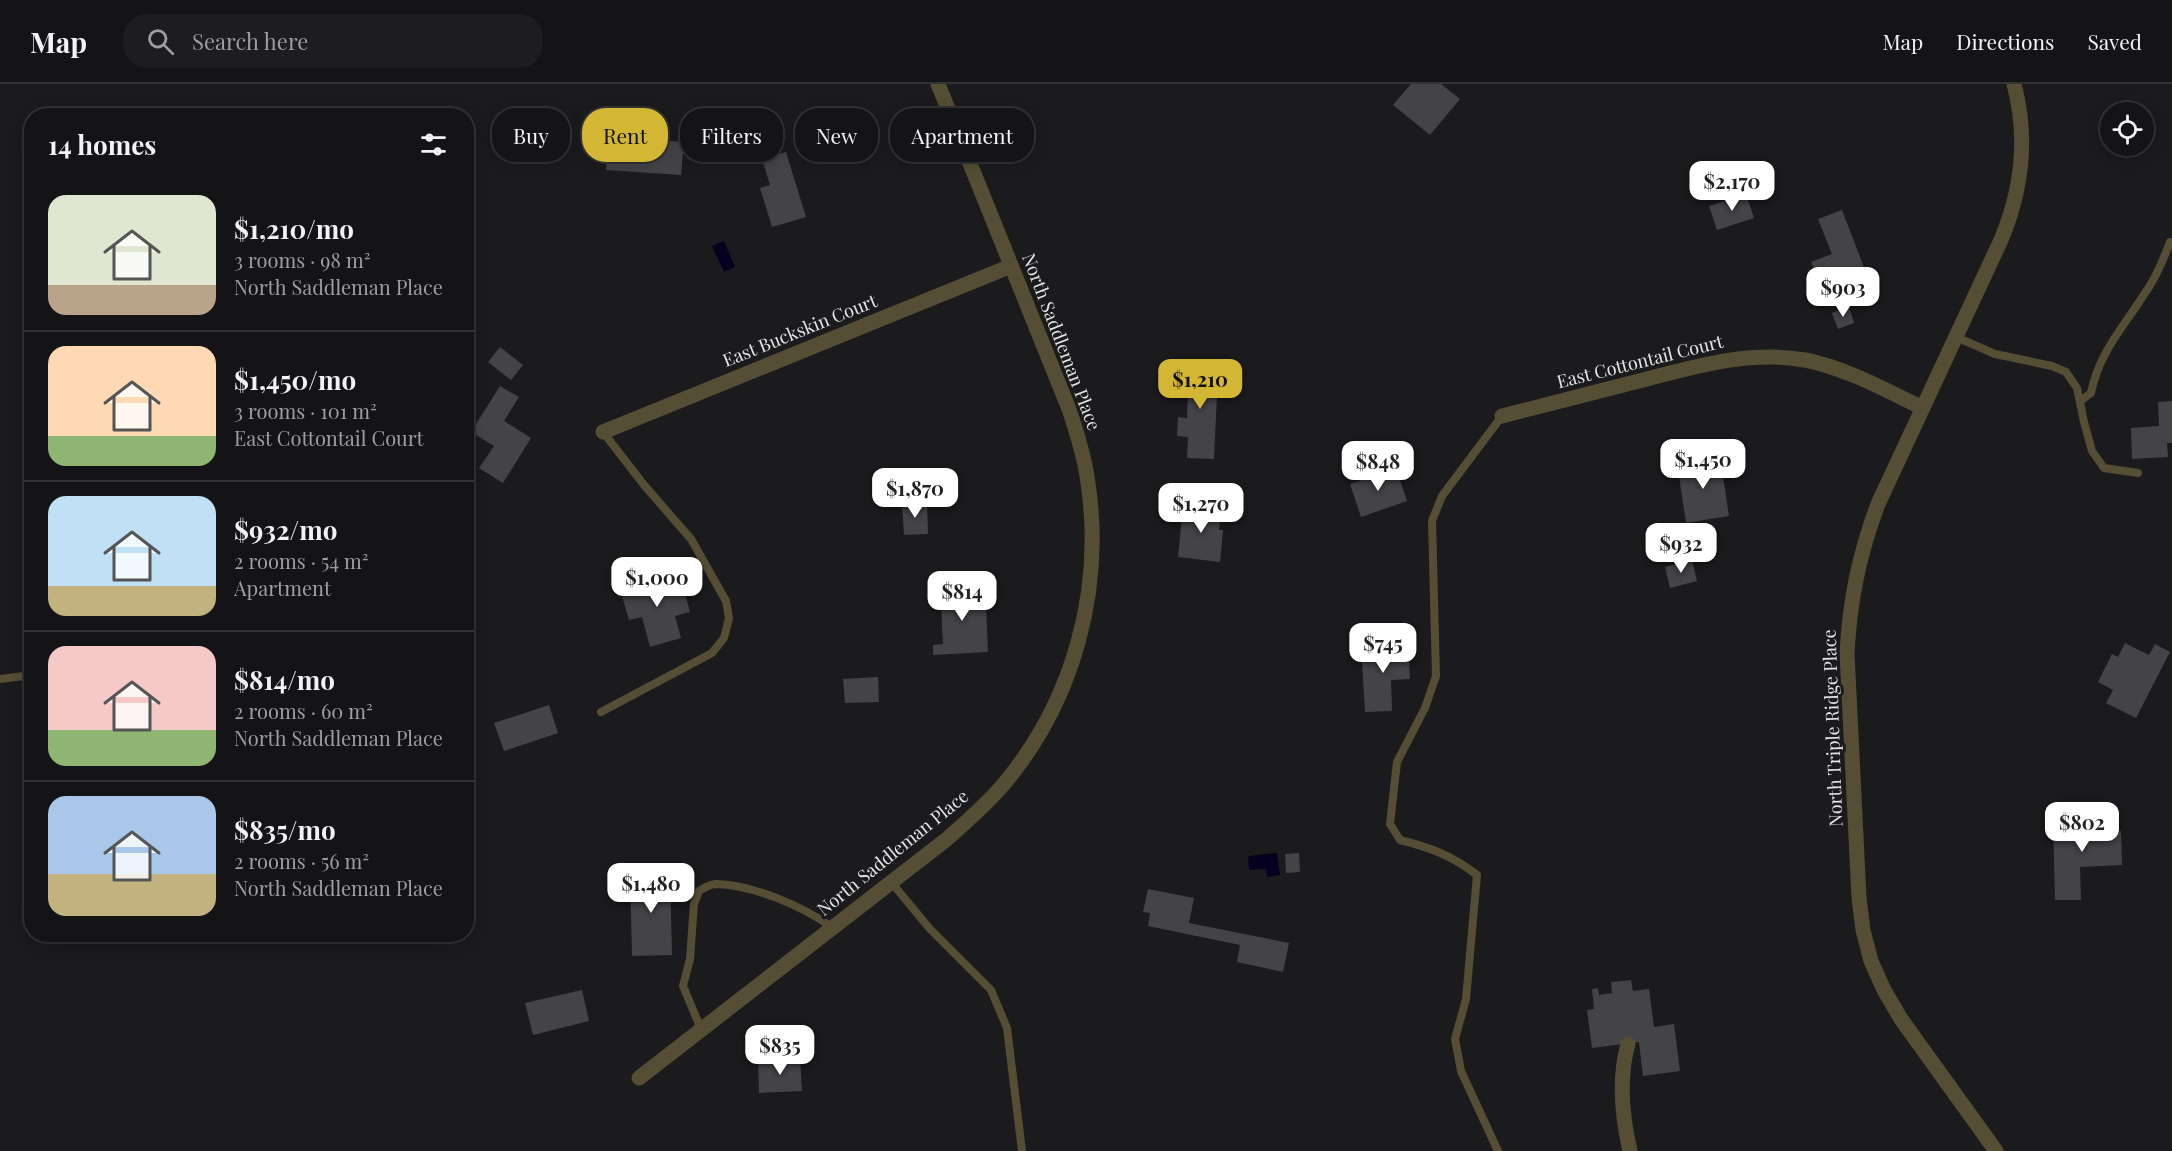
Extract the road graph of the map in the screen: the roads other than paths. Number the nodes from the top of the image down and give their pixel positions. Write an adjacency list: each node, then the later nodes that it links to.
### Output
1 (938, 84): 4 (street, North Saddleman Place)
2 (2014, 84): 5 (street, North Triple Ridge Place)
3 (2170, 242): 6 (lane)
4 (1011, 266): 9 (street, East Buckskin Court); 14 (street, North Saddleman Place)
5 (1956, 337): 6 (lane); 7 (street, North Triple Ridge Place)
6 (2080, 401): 10 (lane)
7 (1923, 408): 8 (street, East Cottontail Court); 22 (street, North Triple Ridge Place)
8 (1502, 416): 20 (lane)
9 (603, 432): 13 (lane)
10 (2138, 473)
11 (24, 676): 12 (lane)
12 (0, 679)
13 (601, 712)
14 (891, 882): 15 (street, North Saddleman Place); 19 (lane)
15 (832, 928): 16 (street, North Saddleman Place); 16 (lane)
16 (701, 1029): 18 (street, North Saddleman Place)
17 (1628, 1044): 21 (street)
18 (639, 1078)
19 (1022, 1151)
20 (1498, 1151)
21 (1630, 1151)
22 (1996, 1151)

